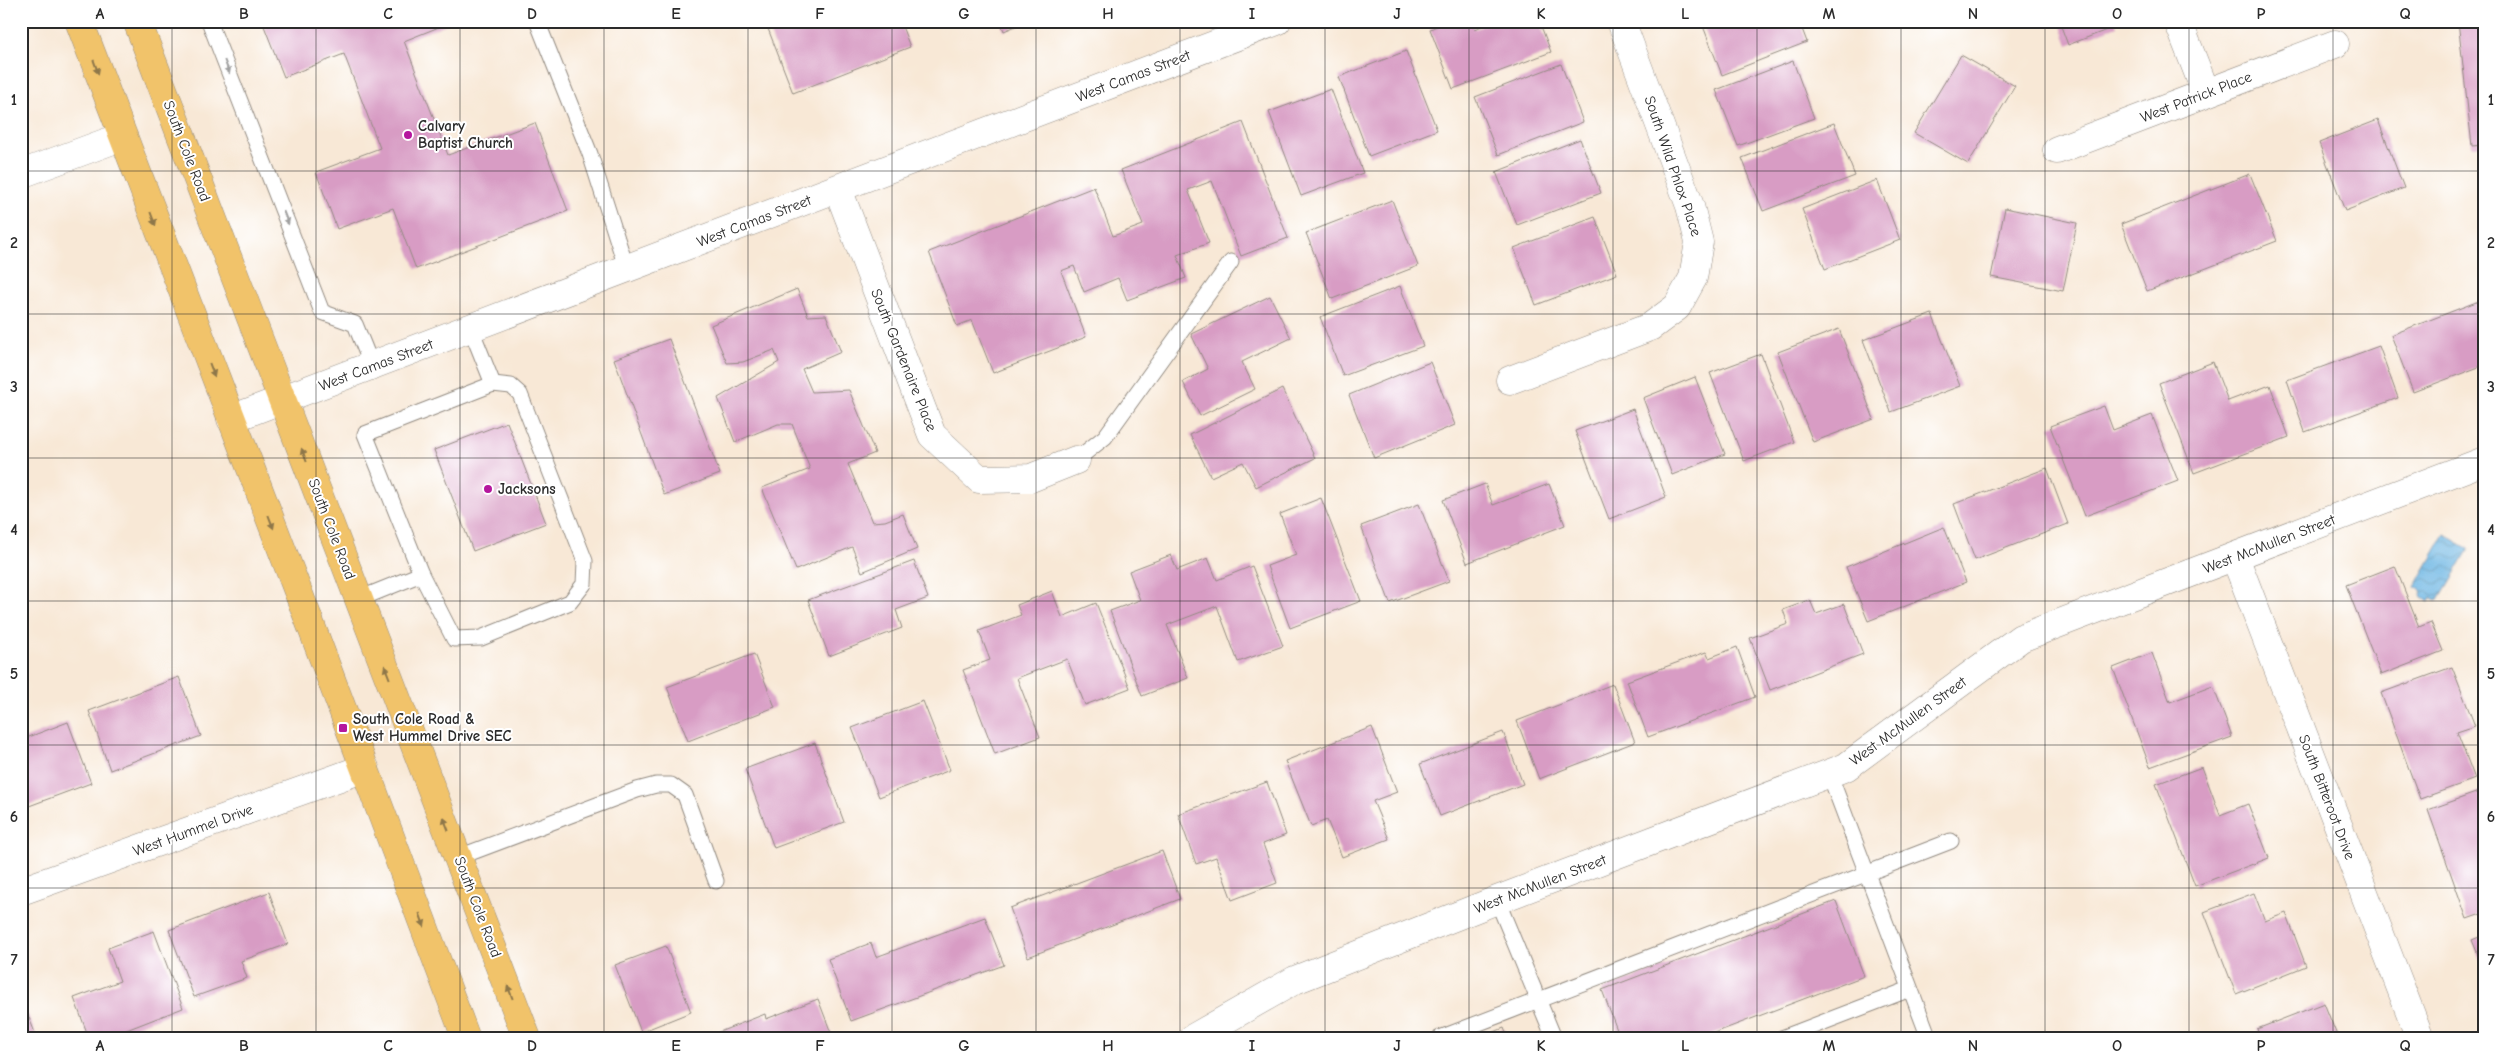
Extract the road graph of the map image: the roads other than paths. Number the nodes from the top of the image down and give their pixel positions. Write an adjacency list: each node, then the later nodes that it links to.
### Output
1 (78, 21): 10 (main road, one-way to 10)
2 (137, 21): 20 (main road, South Cole Road)
3 (209, 21): 17 (lane, one-way to 17)
4 (537, 21): 15 (lane)
5 (1277, 21): 13 (street, West Camas Street)
6 (1621, 21): 18 (street, South Wild Phlox Place)
7 (2178, 21): 9 (street)
8 (2335, 44): 9 (street, West Patrick Place)
9 (2206, 93): 11 (street, West Patrick Place)
10 (122, 137): 12 (street); 21 (main road, one-way to 21)
11 (2057, 150)
12 (21, 174)
13 (838, 189): 15 (street, West Camas Street); 22 (street, South Gardenaire Place)
14 (1231, 262): 22 (lane)
15 (627, 270): 16 (street, West Camas Street)
16 (471, 329): 17 (street, West Camas Street); 19 (lane)
17 (372, 366): 20 (street, West Camas Street)
18 (1510, 380)
19 (493, 384): 25 (lane); 25 (lane)
20 (283, 400): 21 (street, West Camas Street); 26 (main road, South Cole Road, one-way to 20)
21 (231, 419): 27 (main road, one-way to 27)
22 (1076, 460)
23 (2484, 462): 24 (street, West McMullen Street)
24 (2235, 557): 28 (street, West McMullen Street); 44 (street, South Bitteroot Drive)
25 (422, 574): 26 (lane)
26 (359, 599): 30 (main road, South Cole Road, one-way to 26)
27 (365, 768): 33 (street, West Hummel Drive); 37 (main road, one-way to 37)
28 (1829, 773): 31 (lane); 34 (street, West McMullen Street)
29 (1951, 841): 31 (lane)
30 (459, 857): 32 (lane); 38 (main road, South Cole Road, one-way to 30)
31 (1866, 873): 35 (lane); 36 (lane)
32 (716, 881)
33 (21, 891)
34 (1497, 900): 36 (lane); 39 (street, West McMullen Street)
35 (1910, 988): 42 (lane); 43 (lane)
36 (1538, 998): 40 (lane); 41 (lane)
37 (466, 1038)
38 (527, 1038)
39 (1193, 1038)
40 (1440, 1038)
41 (1554, 1038)
42 (1782, 1038)
43 (1929, 1038)
44 (2420, 1038)

